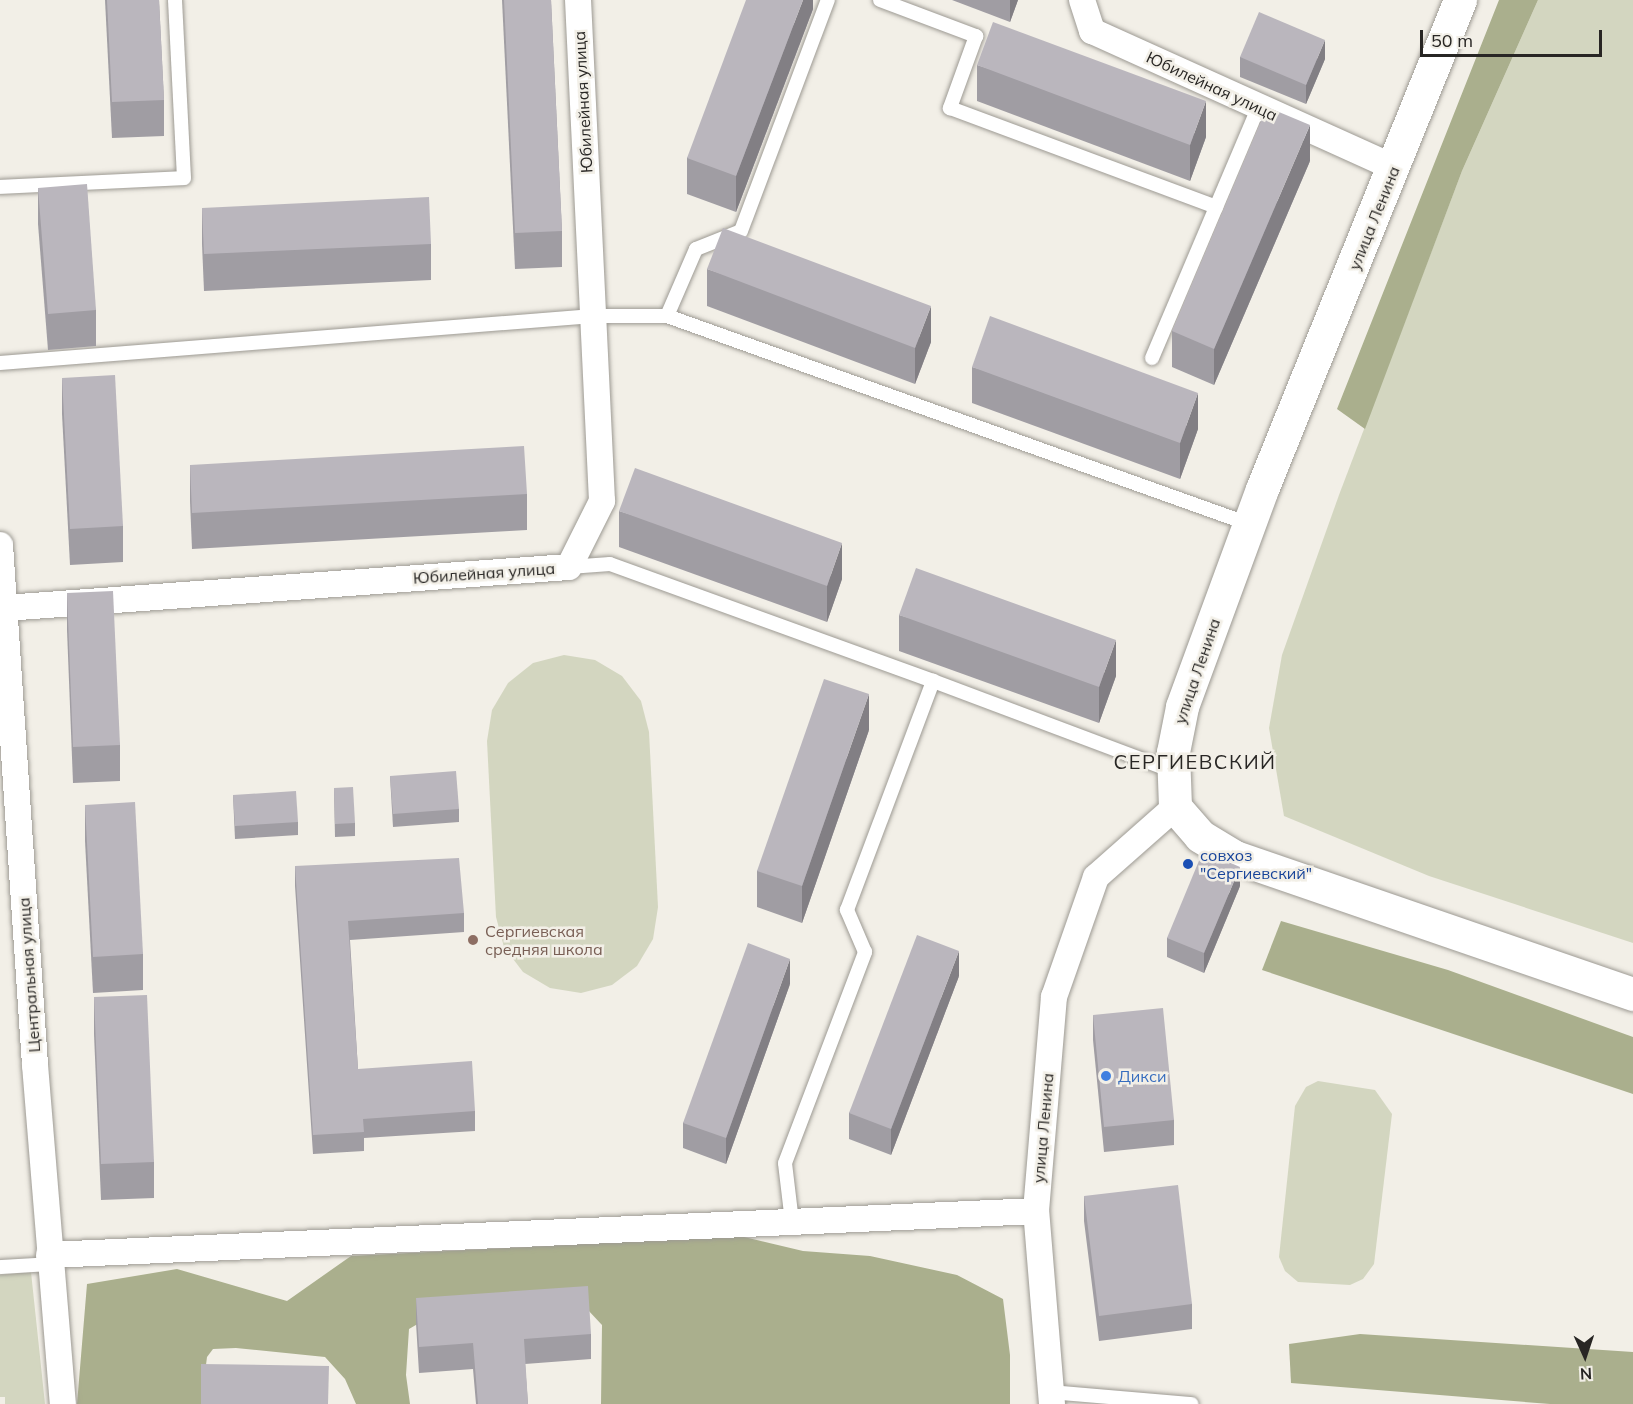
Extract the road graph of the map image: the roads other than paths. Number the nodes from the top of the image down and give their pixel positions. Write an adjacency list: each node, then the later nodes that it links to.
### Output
1 (175, 0): 9 (lane)
2 (578, 0): 11 (street, Юбилейная улица)
3 (828, 0): 12 (lane)
4 (880, 0): 10 (lane)
5 (1082, 0): 7 (street, Юбилейная улица)
6 (1460, 0): 8 (street, улица Ленина)
7 (1258, 108): 8 (street, Юбилейная улица); 10 (lane)
8 (1395, 168): 15 (street, улица Ленина)
9 (0, 187)
10 (1216, 207): 13 (lane)
11 (593, 316): 12 (lane); 14 (lane); 17 (street, Юбилейная улица)
12 (667, 316): 15 (lane)
13 (1152, 358)
14 (0, 363)
15 (1249, 524): 20 (street, улица Ленина)
16 (0, 545): 18 (street, Центральная улица)
17 (568, 567): 18 (street, Юбилейная улица); 19 (lane)
18 (2, 608): 25 (street, Центральная улица)
19 (933, 681): 20 (lane); 24 (lane)
20 (1173, 771): 21 (street, улица Ленина)
21 (1175, 807): 22 (street); 23 (street, улица Ленина)
22 (1633, 994)
23 (1036, 1211): 24 (street); 27 (street, улица Ленина)
24 (792, 1222): 25 (street)
25 (49, 1259): 26 (lane); 28 (street, Центральная улица)
26 (0, 1267)
27 (1052, 1398): 29 (lane)
28 (63, 1404)
29 (1191, 1404)

